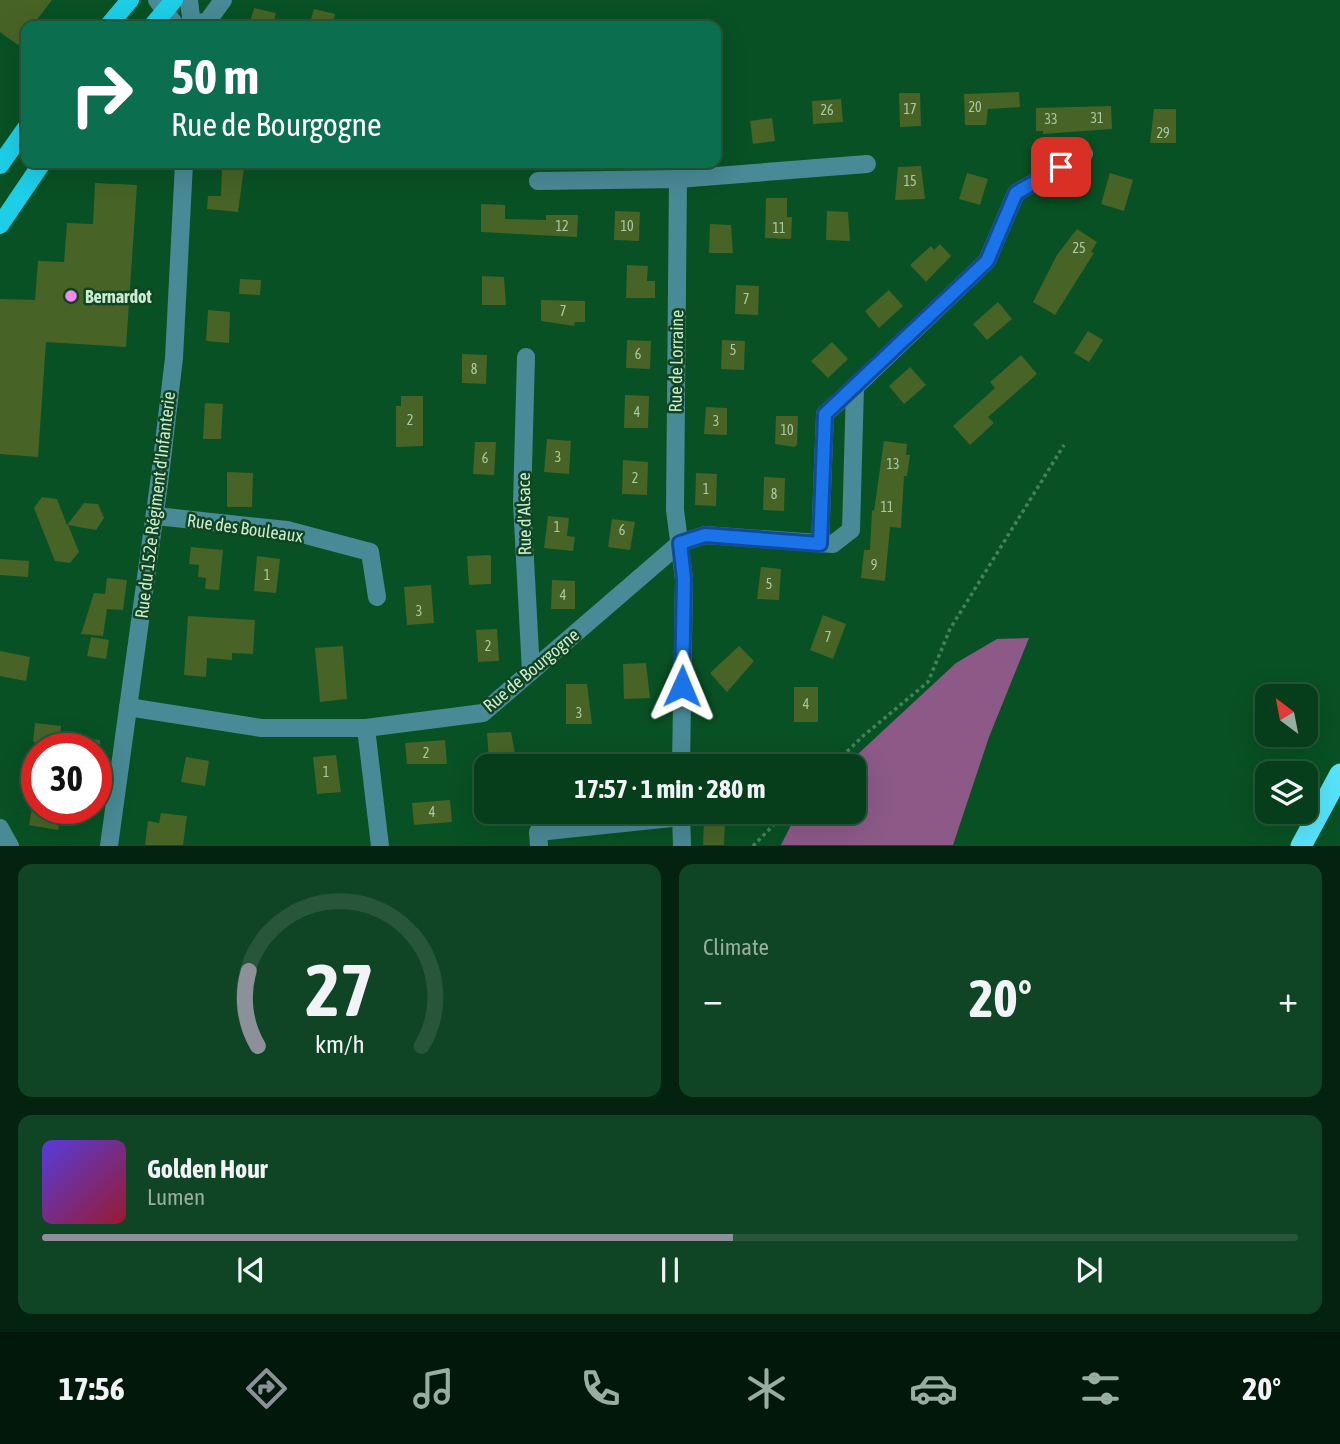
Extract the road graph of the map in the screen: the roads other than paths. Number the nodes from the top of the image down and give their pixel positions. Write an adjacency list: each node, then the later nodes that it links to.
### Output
1 (130, 0): 5 (main road)
2 (189, 0): 4 (street)
3 (223, 0): 7 (street)
4 (176, 15): 6 (street)
5 (112, 21)
6 (203, 21)
7 (208, 21)
8 (21, 135): 10 (main road)
9 (1084, 154): 18 (street)
10 (0, 164)
11 (867, 164): 14 (street)
12 (39, 168): 16 (main road)
13 (184, 168): 19 (street, Rue du 152e Régiment d'Infanterie)
14 (678, 179): 15 (street); 20 (street, Rue de Lorraine)
15 (538, 181)
16 (0, 225)
17 (526, 357): 23 (street, Rue d'Alsace)
18 (855, 387): 21 (street); 21 (street, Rue de Bourgogne)
19 (156, 516): 22 (street, Rue des Bouleaux); 24 (street, Rue du 152e Régiment d'Infanterie)
20 (680, 543): 21 (street, Rue de Bourgogne); 23 (street, Rue de Bourgogne); 26 (street, Rue de Lorraine)
21 (820, 544)
22 (377, 597)
23 (531, 671): 25 (street, Rue de Bourgogne)
24 (128, 707): 25 (street, Rue de Bourgogne); 30 (street, Rue du 152e Régiment d'Infanterie)
25 (366, 728): 31 (street)
26 (681, 754)
27 (1340, 774): 34 (highway)
28 (602, 824): 32 (street)
29 (681, 824): 33 (street)
30 (109, 845)
31 (380, 845)
32 (539, 845)
33 (682, 845)
34 (1301, 845)

